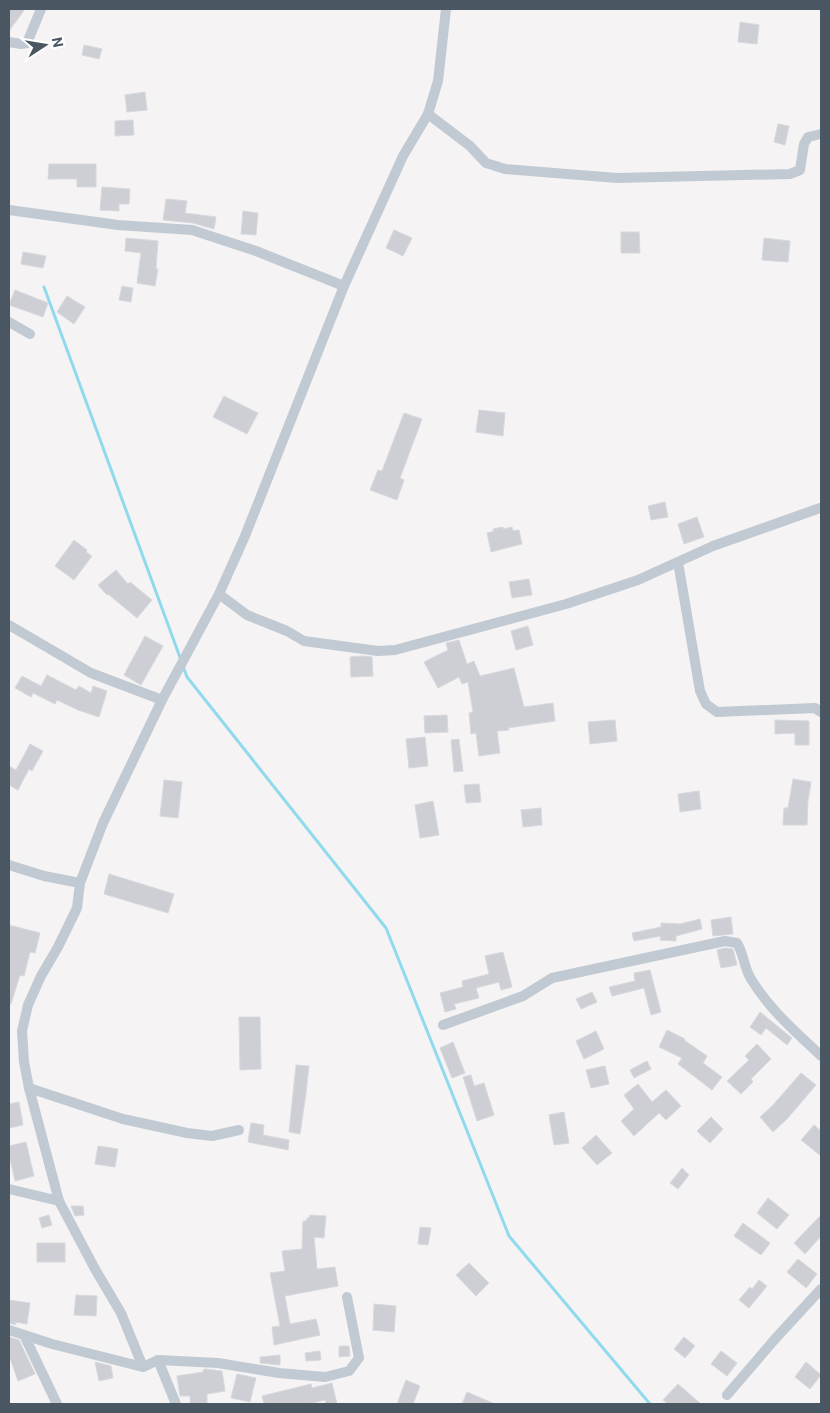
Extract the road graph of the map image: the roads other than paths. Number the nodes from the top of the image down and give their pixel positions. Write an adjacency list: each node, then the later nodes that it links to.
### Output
1 (40, 9): 3 (street)
2 (446, 9): 4 (street)
3 (9, 42)
4 (428, 114): 5 (street); 8 (street)
5 (821, 134)
6 (9, 210): 8 (street)
7 (261, 257): 8 (street)
8 (344, 286): 13 (street)
9 (9, 322): 10 (street)
10 (30, 334)
11 (820, 508): 12 (street)
12 (678, 562): 13 (street); 16 (street)
13 (219, 594): 15 (street)
14 (9, 625): 15 (street)
15 (162, 700): 18 (street)
16 (821, 712)
17 (9, 865): 18 (street)
18 (80, 883): 21 (street)
19 (443, 1025): 20 (street)
20 (821, 1056)
21 (29, 1088): 22 (street); 24 (street)
22 (239, 1130)
23 (9, 1189): 24 (street)
24 (59, 1201): 30 (street)
25 (821, 1289): 31 (street)
26 (347, 1297): 29 (street)
27 (9, 1330): 28 (street)
28 (24, 1335): 30 (street); 32 (street)
29 (158, 1360): 30 (street); 33 (street)
30 (144, 1367)
31 (727, 1395)
32 (57, 1404)
33 (176, 1404)

